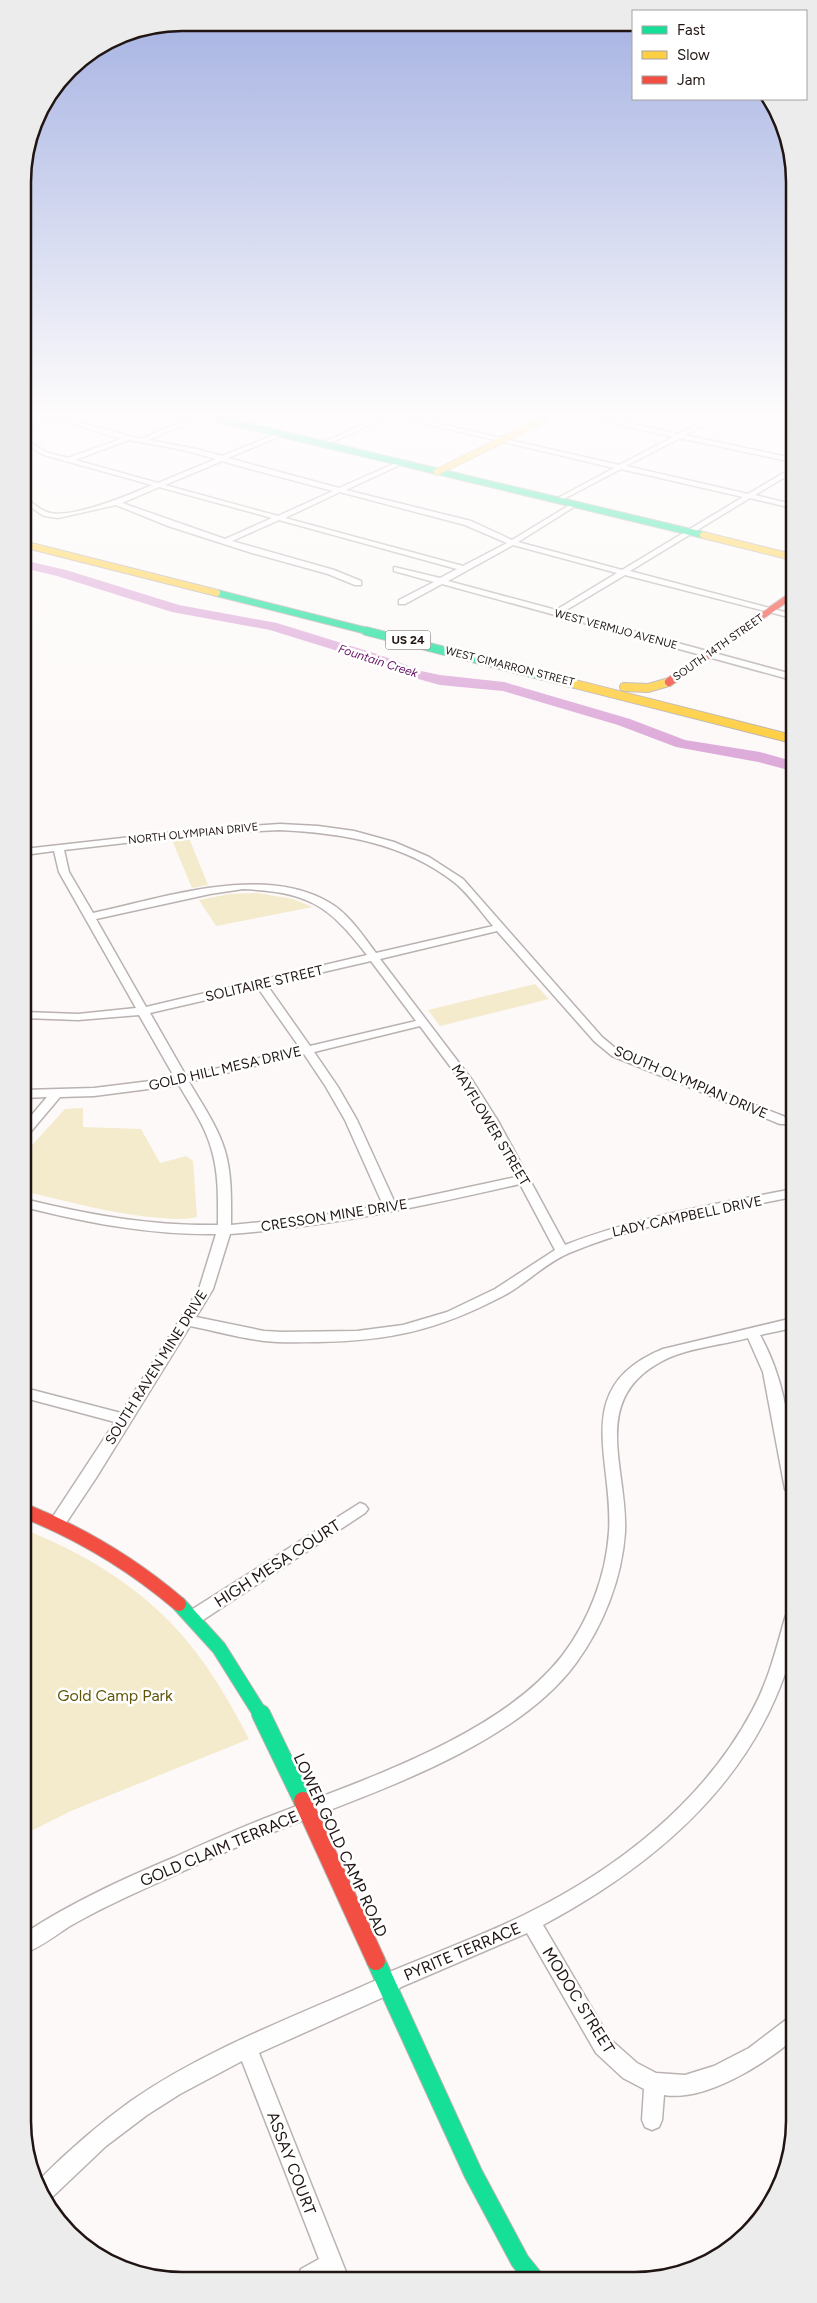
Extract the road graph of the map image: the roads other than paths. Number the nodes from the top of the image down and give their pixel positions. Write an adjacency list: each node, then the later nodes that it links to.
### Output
1 (179, 526): 10 (street)
2 (260, 526): 10 (street)
3 (310, 526): 14 (street)
4 (477, 526): 11 (street)
5 (539, 526): 11 (street)
6 (668, 526): 8 (main road)
7 (700, 526): 8 (street)
8 (691, 532): 13 (main road); 16 (street)
9 (32, 541): 26 (main road, WEST CIMARRON STREET / US 24)
10 (228, 541): 18 (street)
11 (512, 543): 14 (street); 16 (street)
12 (32, 546): 30 (main road, WEST CIMARRON STREET / US 24)
13 (786, 555)
14 (464, 569): 17 (street)
15 (397, 570): 17 (street, WEST VERMIJO AVENUE)
16 (624, 572): 21 (street); 22 (street)
17 (440, 582): 20 (street); 22 (street, WEST VERMIJO AVENUE)
18 (358, 583)
19 (786, 599): 21 (main road, SOUTH 14TH STREET)
20 (402, 602)
21 (771, 610): 23 (street); 24 (main road, SOUTH 14TH STREET)
22 (556, 613): 24 (street, WEST VERMIJO AVENUE)
23 (786, 614)
24 (709, 655): 25 (street, WEST VERMIJO AVENUE); 27 (main road, SOUTH 14TH STREET)
25 (786, 675)
26 (570, 676): 27 (main road, SOUTH 14TH STREET); 28 (main road, WEST CIMARRON STREET / US 24)
27 (669, 690): 28 (main road)
28 (728, 717): 29 (main road, WEST CIMARRON STREET / US 24)
29 (786, 731)
30 (786, 737)
31 (58, 848): 32 (street, NORTH OLYMPIAN DRIVE); 33 (street, SOUTH RAVEN MINE DRIVE); 34 (street, NORTH OLYMPIAN DRIVE)
32 (32, 851)
33 (90, 917): 35 (street, MAYFLOWER STREET); 37 (street, SOUTH RAVEN MINE DRIVE)
34 (501, 927): 35 (street, SOLITAIRE STREET); 44 (street, SOUTH OLYMPIAN DRIVE)
35 (373, 957): 36 (street, SOLITAIRE STREET); 39 (street, MAYFLOWER STREET)
36 (261, 984): 37 (street, SOLITAIRE STREET); 40 (street)
37 (144, 1011): 38 (street, SOLITAIRE STREET); 41 (street, SOUTH RAVEN MINE DRIVE)
38 (32, 1015)
39 (424, 1022): 40 (street, GOLD HILL MESA DRIVE); 46 (street, MAYFLOWER STREET)
40 (307, 1050): 41 (street, GOLD HILL MESA DRIVE); 49 (street)
41 (182, 1080): 43 (street, GOLD HILL MESA DRIVE); 50 (street, SOUTH RAVEN MINE DRIVE)
42 (32, 1094): 43 (street, GOLD HILL MESA DRIVE)
43 (56, 1094): 45 (street)
44 (784, 1122)
45 (32, 1123)
46 (524, 1180): 49 (street, CRESSON MINE DRIVE); 51 (street, MAYFLOWER STREET)
47 (785, 1195): 51 (street, LADY CAMPBELL DRIVE)
48 (31, 1204): 50 (street, CRESSON MINE DRIVE)
49 (390, 1207): 50 (street, CRESSON MINE DRIVE)
50 (224, 1230): 52 (street, SOUTH RAVEN MINE DRIVE)
51 (562, 1251): 52 (street, LADY CAMPBELL DRIVE)
52 (186, 1320): 56 (street, SOUTH RAVEN MINE DRIVE)
53 (785, 1325): 54 (street, GOLD CLAIM TERRACE)
54 (752, 1332): 57 (street); 63 (street, GOLD CLAIM TERRACE)
55 (31, 1395): 56 (street)
56 (123, 1420): 60 (street, SOUTH RAVEN MINE DRIVE)
57 (785, 1450)
58 (360, 1509): 61 (street, HIGH MESA COURT)
59 (31, 1513): 60 (main road, LOWER GOLD CAMP ROAD)
60 (58, 1522): 61 (main road, LOWER GOLD CAMP ROAD)
61 (194, 1617): 63 (main road, LOWER GOLD CAMP ROAD)
62 (785, 1647): 64 (street, PYRITE TERRACE)
63 (307, 1811): 65 (street, GOLD CLAIM TERRACE); 66 (main road, LOWER GOLD CAMP ROAD)
64 (531, 1922): 66 (street, PYRITE TERRACE); 69 (street, MODOC STREET)
65 (31, 1940)
66 (388, 1985): 68 (street, PYRITE TERRACE); 73 (main road, LOWER GOLD CAMP ROAD)
67 (785, 2033): 69 (street, MODOC STREET)
68 (247, 2049): 71 (street, PYRITE TERRACE); 72 (street, ASSAY COURT)
69 (655, 2084): 70 (street)
70 (652, 2120)
71 (47, 2188)
72 (334, 2271)
73 (529, 2272)

